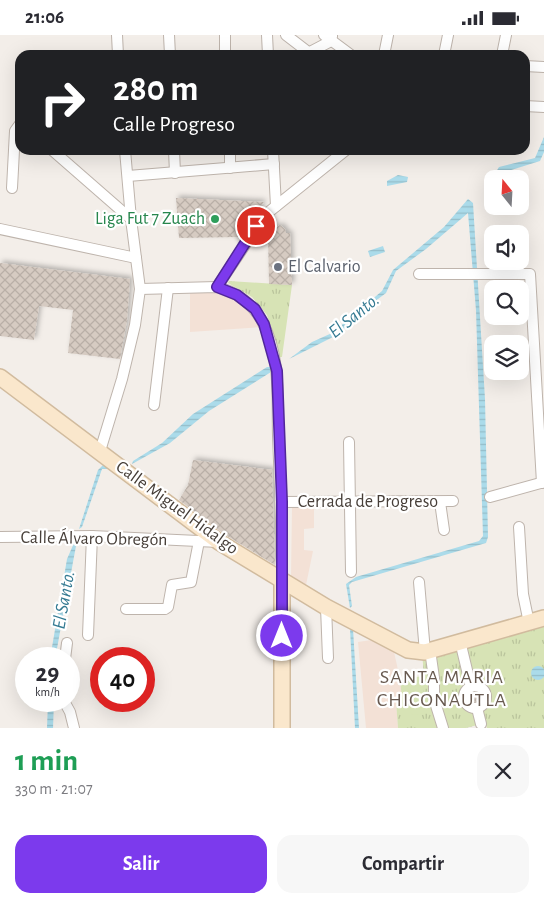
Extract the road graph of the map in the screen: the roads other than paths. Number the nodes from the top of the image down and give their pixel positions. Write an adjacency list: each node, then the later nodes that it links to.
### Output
1 (117, 35): 10 (street)
2 (169, 35): 11 (street)
3 (225, 35): 12 (street)
4 (267, 35): 13 (street)
5 (286, 35): 14 (street)
6 (388, 35): 17 (street)
7 (448, 35): 18 (street)
8 (506, 35): 19 (street)
9 (329, 37): 15 (street); 16 (street)
10 (118, 50)
11 (170, 50)
12 (226, 50)
13 (268, 50)
14 (307, 50)
15 (314, 50)
16 (346, 50)
17 (385, 50)
18 (445, 50)
19 (503, 50)
20 (530, 67): 21 (street)
21 (544, 67)
22 (530, 106): 23 (street)
23 (544, 107)
24 (15, 131): 35 (street)
25 (59, 155): 37 (street)
26 (126, 155): 34 (street)
27 (174, 155): 33 (street)
28 (230, 155): 32 (street)
29 (273, 155): 31 (street)
30 (340, 155): 36 (street)
31 (274, 164): 32 (street); 36 (street)
32 (230, 168): 33 (street)
33 (175, 173): 34 (street)
34 (128, 176): 37 (street)
35 (12, 188)
36 (276, 206): 41 (street)
37 (131, 219): 39 (street)
38 (0, 229): 39 (street)
39 (136, 258): 42 (street)
40 (419, 274): 48 (street)
41 (217, 287): 43 (street); 51 (street)
42 (140, 289): 43 (street); 47 (street)
43 (168, 289): 45 (street)
44 (0, 377): 47 (street, Calle Miguel Hidalgo)
45 (154, 405)
46 (349, 442): 52 (street)
47 (100, 451): 59 (street, Calle Miguel Hidalgo)
48 (543, 482): 49 (street)
49 (490, 497)
50 (453, 501): 53 (street, Cerrada de Progreso)
51 (282, 502): 52 (street, Cerrada de Progreso); 61 (street)
52 (349, 502): 53 (street, Cerrada de Progreso); 60 (street)
53 (440, 502): 55 (street)
54 (519, 527): 66 (street)
55 (444, 530)
56 (92, 536): 57 (street, Calle Álvaro Obregón); 58 (street, Calle Álvaro Obregón); 67 (street)
57 (0, 537)
58 (199, 541): 59 (street, Calle Álvaro Obregón); 64 (street)
59 (218, 543): 61 (street, Calle Miguel Hidalgo)
60 (351, 572)
61 (282, 581): 63 (street, Calle Miguel Hidalgo); 78 (street)
62 (419, 582): 71 (street)
63 (326, 607): 71 (street, Calle Miguel Hidalgo); 72 (street)
64 (126, 609)
65 (544, 618): 66 (street)
66 (529, 623): 68 (street)
67 (88, 635)
68 (460, 641): 71 (street); 73 (street)
69 (67, 643): 70 (street)
70 (66, 647)
71 (424, 651): 79 (street)
72 (328, 659)
73 (471, 687): 74 (street); 74 (street)
74 (477, 708): 76 (street)
75 (70, 712): 77 (street)
76 (482, 724)
77 (74, 728)
78 (282, 728)
79 (443, 728)

